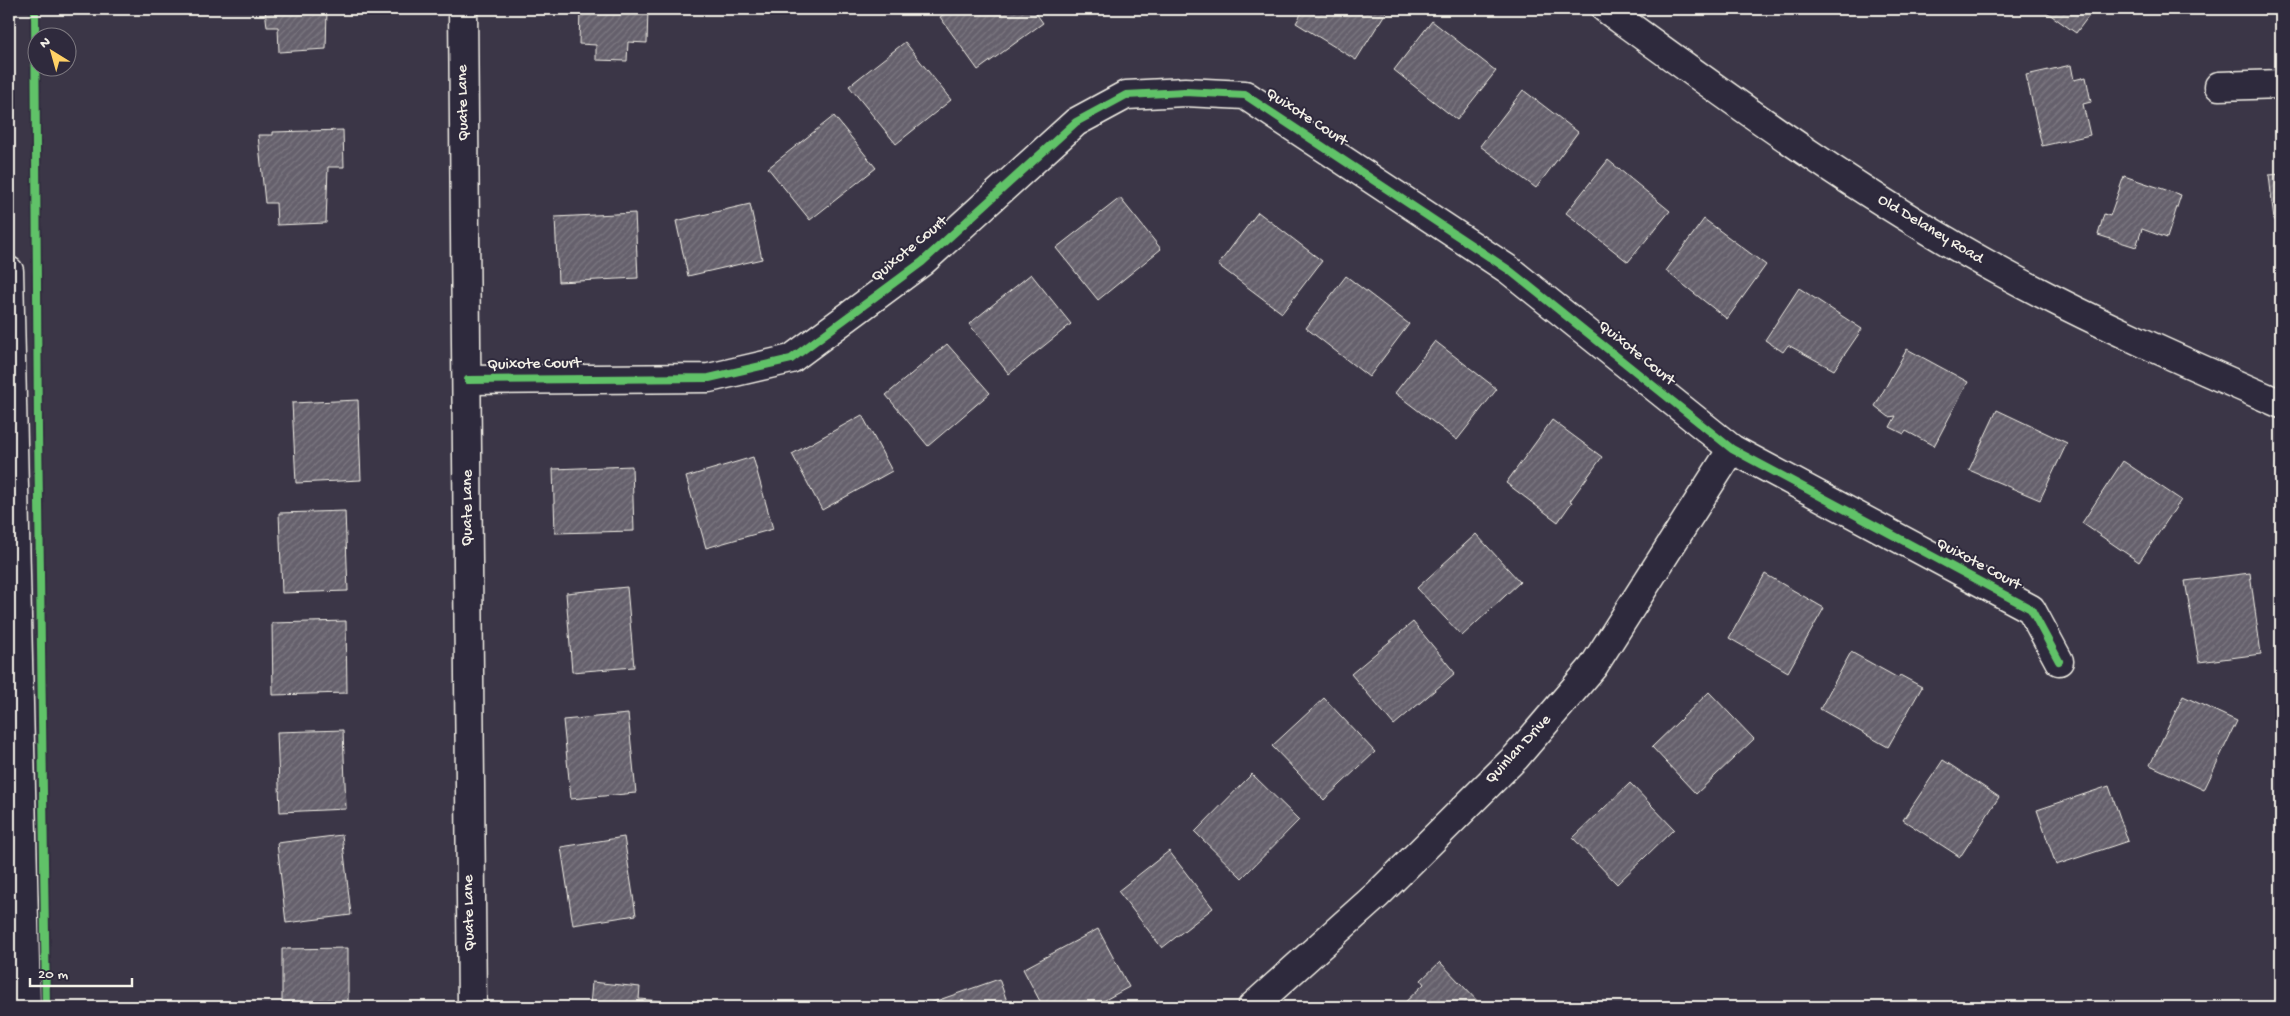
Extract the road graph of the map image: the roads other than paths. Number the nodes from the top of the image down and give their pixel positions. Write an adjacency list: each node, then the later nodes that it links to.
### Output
1 (463, 9): 6 (street, Quate Lane)
2 (1606, 9): 7 (street, Old Delaney Road)
3 (2281, 84): 4 (street)
4 (2219, 86)
5 (9, 271): 10 (street)
6 (468, 380): 8 (street, Quixote Court); 11 (street, Quate Lane)
7 (2281, 404)
8 (1732, 449): 9 (street, Quixote Court); 12 (street, Quinlan Drive)
9 (2059, 662)
10 (26, 1007)
11 (472, 1007)
12 (1252, 1007)

